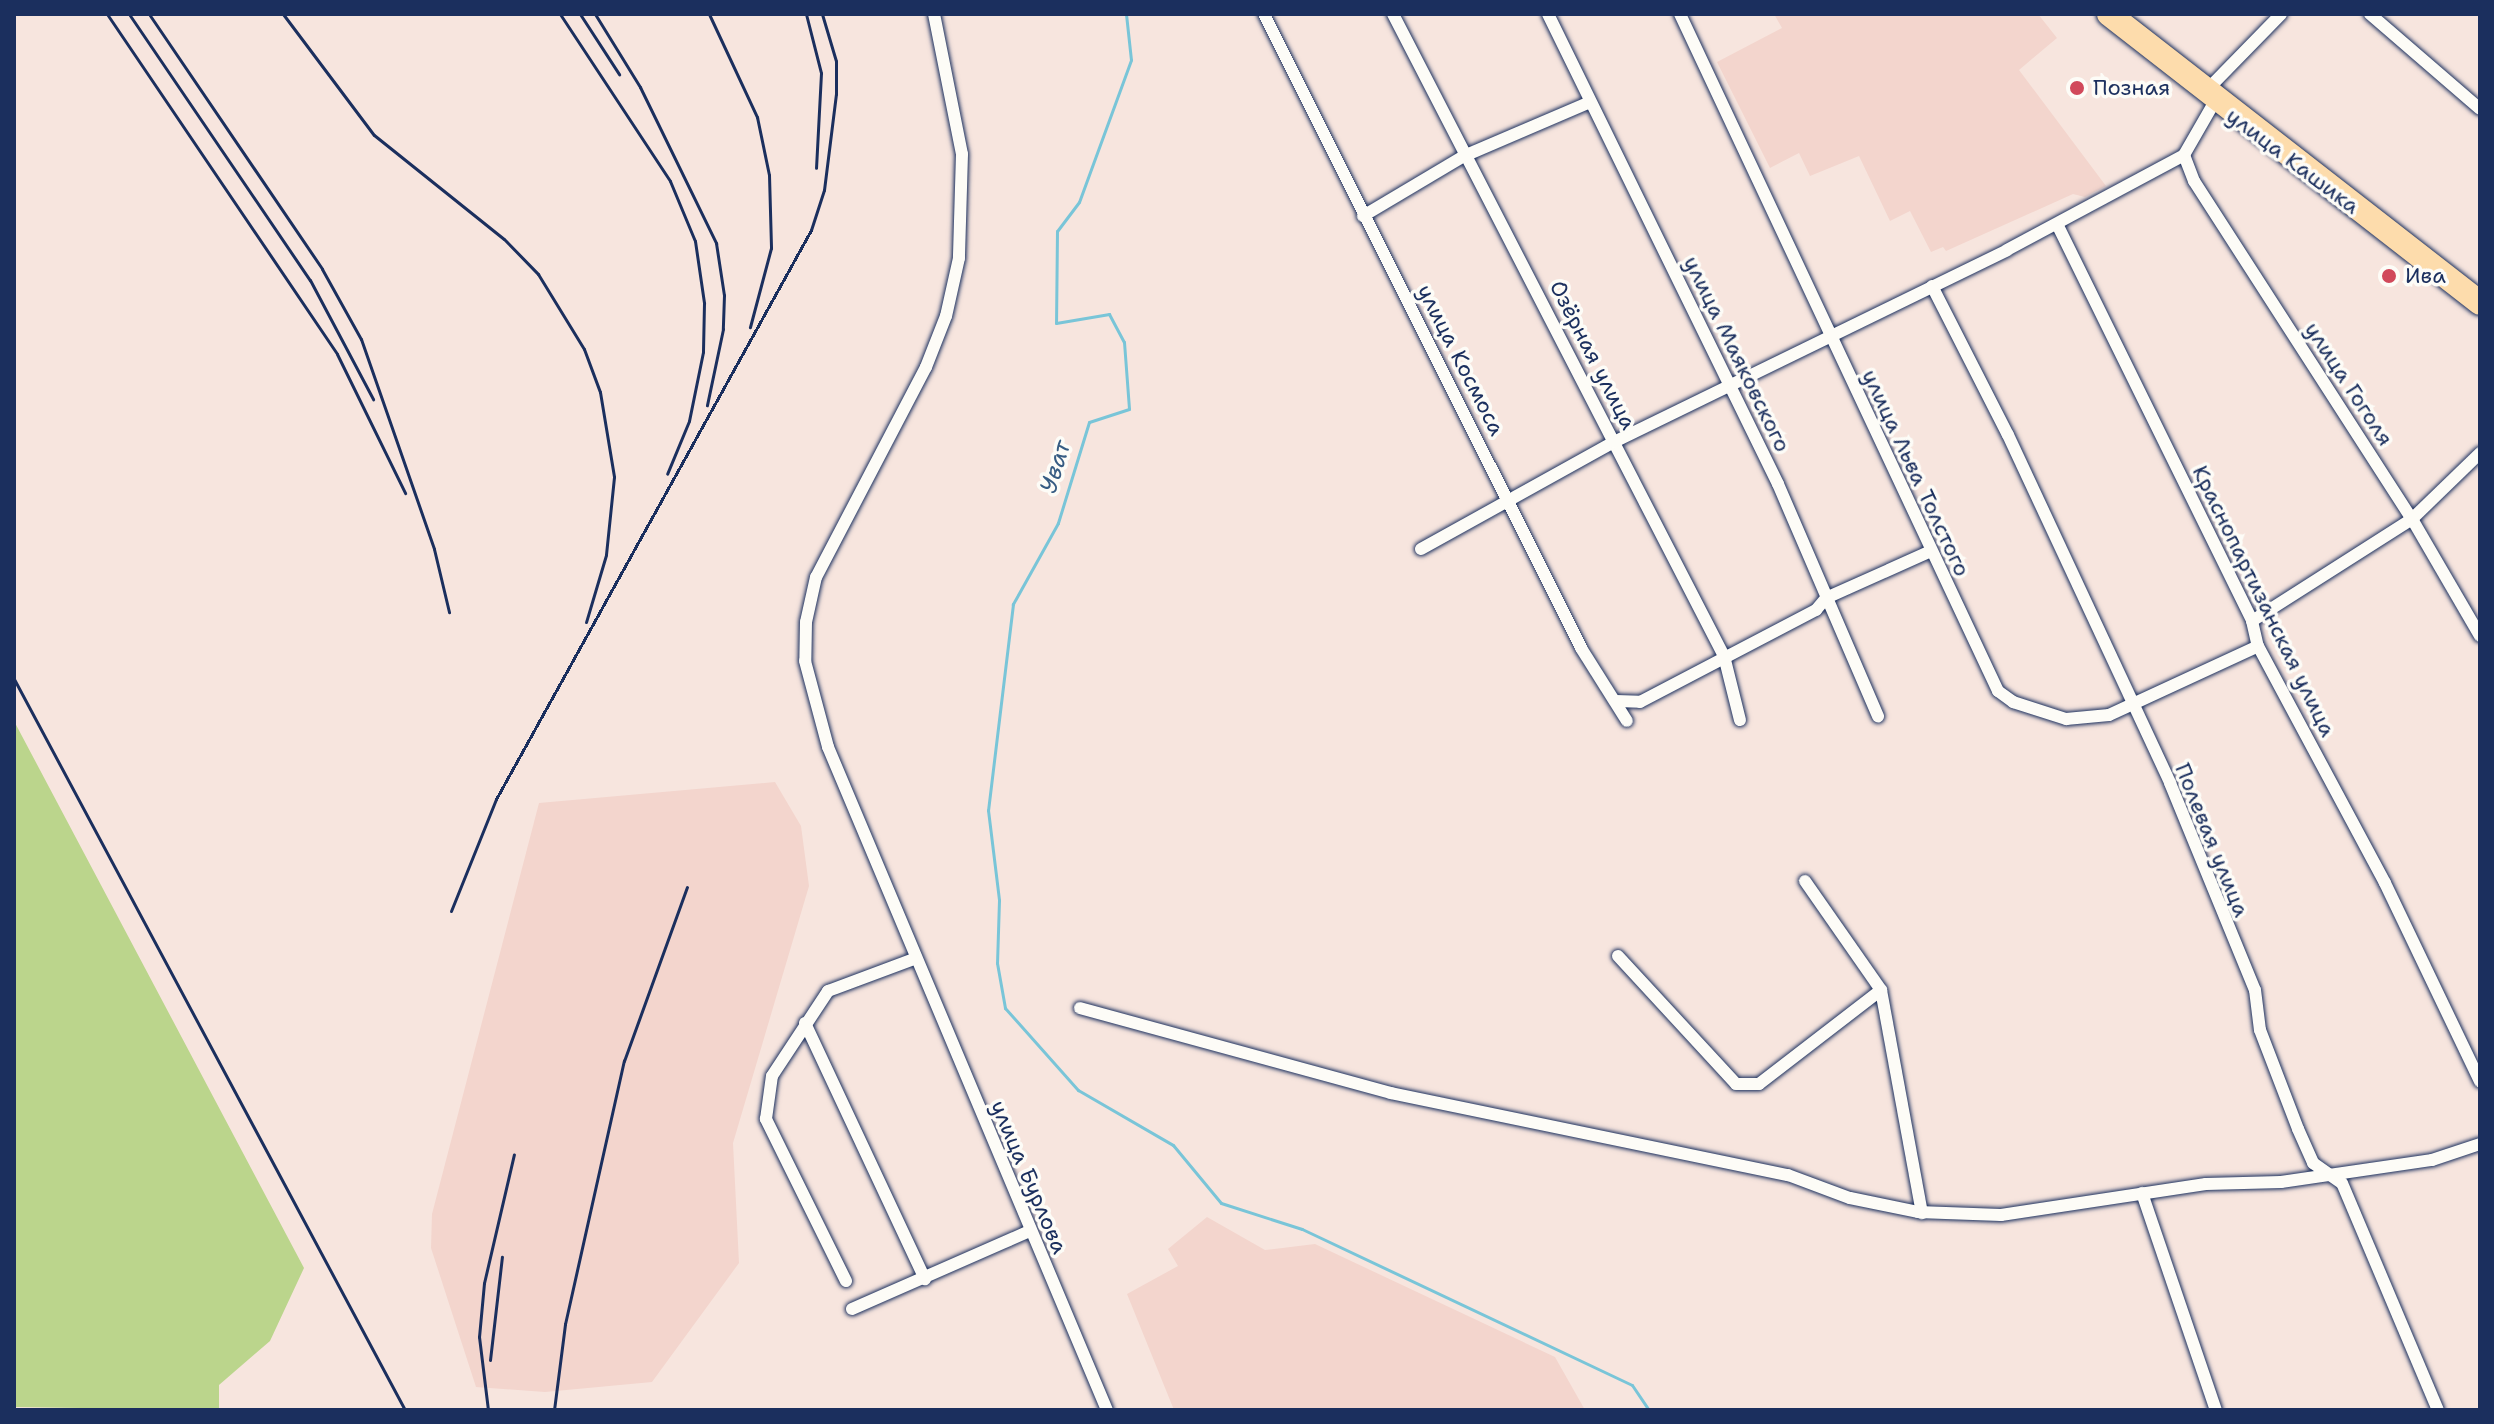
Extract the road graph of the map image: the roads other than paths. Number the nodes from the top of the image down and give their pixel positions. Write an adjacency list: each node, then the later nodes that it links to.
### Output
1 (934, 14): 38 (street, улица Бурлова)
2 (1264, 14): 14 (street, улица Космоса)
3 (1393, 14): 13 (street, Озёрная улица)
4 (1548, 14): 10 (street, улица Маяковского)
5 (1680, 14): 18 (street, улица Льва Толстого)
6 (2109, 14): 9 (highway, улица Кашика)
7 (2281, 14): 9 (street)
8 (2370, 14): 11 (street)
9 (2210, 96): 12 (street); 17 (highway, улица Кашика)
10 (1590, 102): 13 (street); 19 (street, улица Маяковского)
11 (2480, 109)
12 (2184, 155): 15 (street); 23 (street, улица Гоголя)
13 (1464, 156): 14 (street); 20 (street, Озёрная улица)
14 (1363, 216): 22 (street, улица Космоса)
15 (2057, 224): 16 (street); 27 (street, Краснопартизанская улица)
16 (1932, 286): 18 (street); 32 (street, Полевая улица)
17 (2480, 303)
18 (1830, 335): 19 (street); 25 (street, улица Льва Толстого)
19 (1726, 387): 20 (street); 26 (street, улица Маяковского)
20 (1614, 442): 22 (street); 30 (street, Озёрная улица)
21 (2480, 453): 23 (street)
22 (1509, 499): 24 (street); 31 (street, улица Космоса)
23 (2412, 519): 27 (street); 28 (street, улица Гоголя)
24 (1421, 549)
25 (1931, 551): 26 (street); 32 (street, улица Льва Толстого)
26 (1826, 598): 30 (street); 33 (street, улица Маяковского)
27 (2252, 621): 29 (street, Краснопартизанская улица)
28 (2480, 636)
29 (2258, 646): 32 (street, улица Льва Толстого); 42 (street, Краснопартизанская улица)
30 (1724, 656): 31 (street); 34 (street, Озёрная улица)
31 (1616, 701): 35 (street, улица Космоса)
32 (2132, 708): 44 (street, Полевая улица)
33 (1878, 716)
34 (1740, 720)
35 (1627, 721)
36 (1805, 881): 39 (street)
37 (1618, 956): 39 (street)
38 (914, 959): 41 (street); 47 (street, улица Бурлова)
39 (1881, 990): 46 (street)
40 (1080, 1008): 46 (street)
41 (805, 1023): 48 (street); 49 (street)
42 (2480, 1081)
43 (2480, 1144): 44 (street)
44 (2327, 1172): 45 (street); 53 (street, Полевая улица)
45 (2142, 1193): 46 (street); 52 (street)
46 (1922, 1213)
47 (1030, 1231): 48 (street); 51 (street, улица Бурлова)
48 (925, 1279): 50 (street)
49 (846, 1281)
50 (852, 1309)
51 (1107, 1410)
52 (2216, 1410)
53 (2438, 1410)

